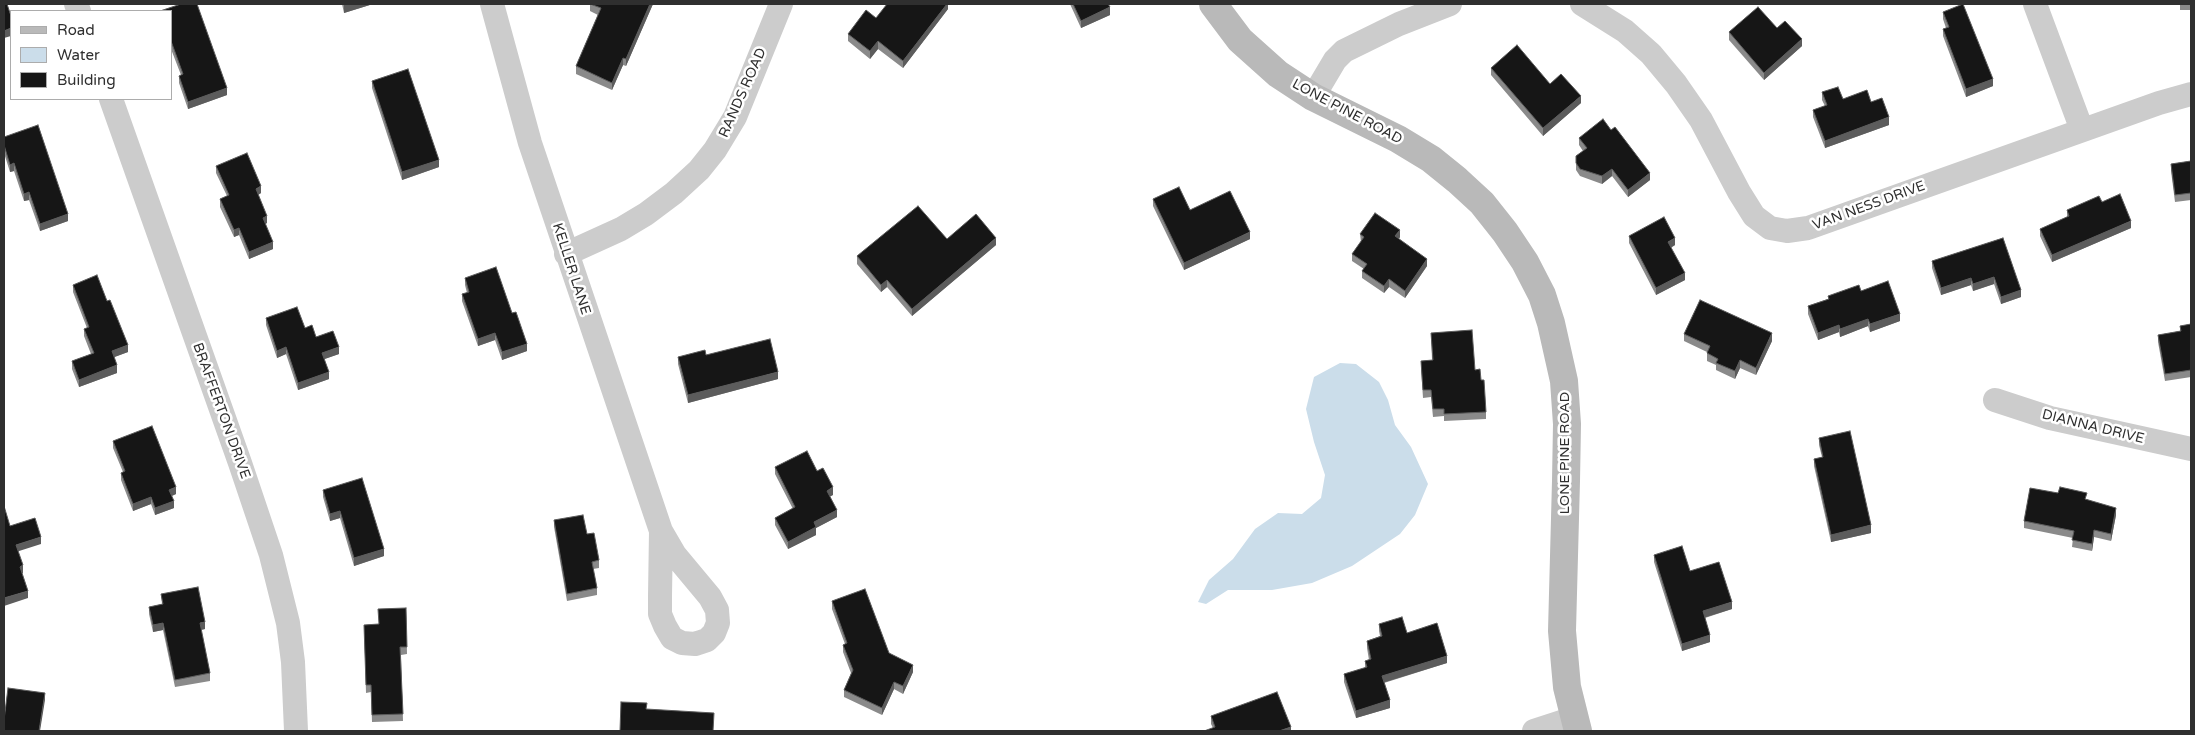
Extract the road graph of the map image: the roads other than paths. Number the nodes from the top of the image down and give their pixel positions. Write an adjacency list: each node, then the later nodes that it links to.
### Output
1 (492, 4): 11 (street, KELLER LANE)
2 (781, 4): 11 (street, RANDS ROAD)
3 (1213, 4): 8 (street, LONE PINE ROAD)
4 (1450, 4): 8 (street)
5 (1582, 4): 10 (street, VAN NESS DRIVE)
6 (2035, 4): 10 (street)
7 (2191, 94): 10 (street, VAN NESS DRIVE)
8 (1313, 97): 15 (street, LONE PINE ROAD)
9 (110, 100): 16 (street, BRAFFERTON DRIVE)
10 (2082, 130)
11 (566, 254): 14 (street, KELLER LANE)
12 (1995, 400): 13 (street, DIANNA DRIVE)
13 (2191, 450)
14 (661, 531)
15 (1576, 725): 17 (street)
16 (296, 731)
17 (1534, 731)

